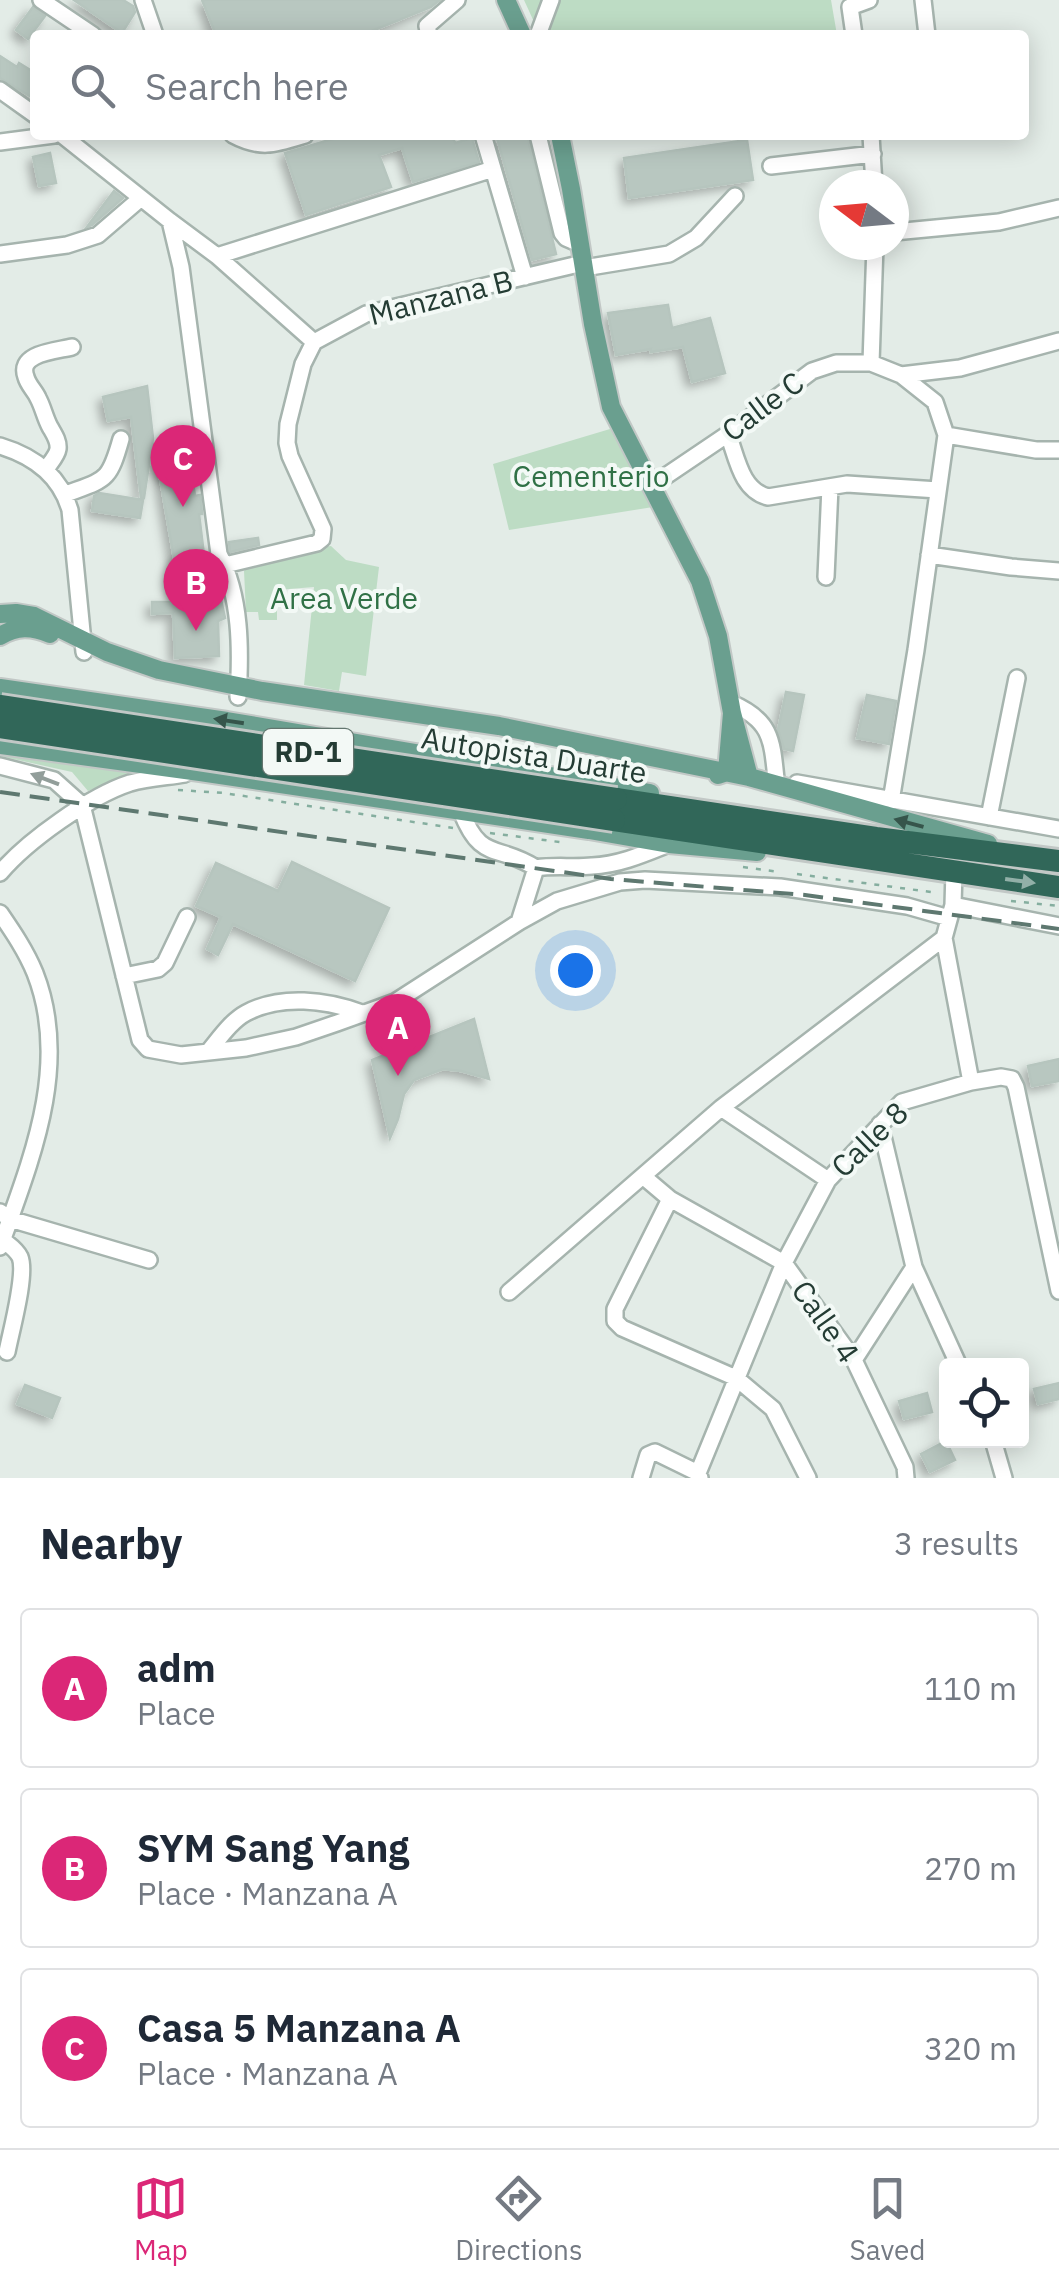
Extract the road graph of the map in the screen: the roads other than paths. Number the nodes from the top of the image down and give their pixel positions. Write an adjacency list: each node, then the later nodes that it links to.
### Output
1 (41, 0): 8 (street)
2 (142, 0): 9 (street)
3 (456, 0): 10 (street)
4 (506, 0): 11 (main road)
5 (552, 0): 12 (street)
6 (869, 0): 13 (street)
7 (923, 0): 14 (street)
8 (85, 30)
9 (153, 30)
10 (428, 30)
11 (520, 30)
12 (540, 30)
13 (853, 30)
14 (926, 30)
15 (0, 90): 16 (street)
16 (30, 111)
17 (30, 138): 25 (street)
18 (68, 140): 31 (street)
19 (242, 140): 20 (street)
20 (289, 140)
21 (485, 140): 28 (street)
22 (539, 140): 35 (street)
23 (561, 140): 35 (main road)
24 (872, 140): 26 (street)
25 (0, 142)
26 (873, 154): 27 (street); 29 (street)
27 (770, 166)
28 (494, 169): 37 (street); 40 (street)
29 (874, 170)
30 (735, 196): 39 (street, Manzana B)
31 (141, 198): 33 (street); 36 (street)
32 (1059, 208): 34 (street)
33 (170, 221): 37 (street); 57 (street)
34 (909, 231)
35 (580, 244): 39 (main road)
36 (0, 254)
37 (217, 256): 42 (street)
38 (875, 260): 44 (street)
39 (583, 266): 40 (street, Manzana B); 52 (main road)
40 (525, 276): 42 (street, Manzana B)
41 (1059, 341): 45 (street, Calle C)
42 (314, 342): 57 (street)
43 (72, 347): 51 (street)
44 (871, 363): 45 (street, Calle C); 46 (street, Calle C)
45 (901, 375): 47 (street)
46 (728, 434): 52 (street, Calle C); 53 (street)
47 (946, 435): 50 (street); 54 (street)
48 (121, 439): 55 (street)
49 (0, 446): 51 (street)
50 (1059, 450)
51 (46, 469): 55 (street)
52 (652, 486): 68 (main road)
53 (830, 487): 54 (street); 59 (street)
54 (938, 490): 56 (street)
55 (66, 494): 62 (street)
56 (929, 555): 58 (street); 78 (street)
57 (225, 566): 65 (street)
58 (1059, 571)
59 (826, 577)
60 (0, 614): 62 (main road)
61 (0, 636): 62 (main road)
62 (83, 645): 65 (main road)
63 (1017, 678): 82 (street)
64 (0, 688): 66 (main road)
65 (239, 692): 73 (main road); 75 (main road)
66 (77, 699): 71 (main road); 84 (main road, one-way to 66)
67 (0, 706): 80 (highway, Autopista Duarte / RD-1, bridge)
68 (732, 708): 73 (main road); 75 (main road); 76 (main road); 77 (street)
69 (0, 727): 80 (highway, Autopista Duarte / RD-1, bridge)
70 (0, 745): 71 (main road)
71 (72, 755): 74 (main road)
72 (0, 766): 79 (street, one-way to 72)
73 (697, 766): 75 (main road)
74 (200, 772): 79 (street); 81 (main road)
75 (727, 772): 76 (main road)
76 (749, 777): 77 (street); 86 (main road, one-way to 76)
77 (776, 779): 78 (street)
78 (891, 801): 82 (street)
79 (82, 805): 90 (street); 98 (street)
80 (615, 809): 84 (highway, Autopista Duarte / RD-1); 87 (highway, RD-1)
81 (460, 811): 85 (main road); 88 (street)
82 (990, 816): 83 (street)
83 (1059, 829)
84 (876, 838): 86 (highway, Autopista Duarte / RD-1)
85 (669, 844): 87 (main road); 88 (street)
86 (1048, 859)
87 (911, 864): 89 (highway, RD-1)
88 (536, 868): 95 (street)
89 (954, 872): 91 (highway, RD-1, one-way to 91); 92 (street)
90 (0, 873)
91 (1059, 887)
92 (951, 912): 95 (street); 96 (street); 97 (street)
93 (0, 913): 107 (street)
94 (188, 917): 98 (street)
95 (519, 922): 99 (street)
96 (1058, 931)
97 (944, 938): 101 (street); 102 (street)
98 (124, 976): 100 (street)
99 (362, 1012): 100 (street); 100 (street)
100 (208, 1052)
101 (971, 1082): 103 (street, Calle 8); 112 (street, Calle 8)
102 (721, 1108): 104 (street); 105 (street)
103 (880, 1124): 105 (street, Calle 8); 111 (street)
104 (644, 1177): 106 (street, Calle 4); 113 (street)
105 (828, 1180): 110 (street, Calle 8)
106 (670, 1199): 110 (street, Calle 4); 117 (street)
107 (5, 1215): 108 (street); 109 (street)
108 (1, 1244): 114 (street)
109 (149, 1260)
110 (784, 1264): 116 (street, Calle 4); 117 (street, Calle 8)
111 (914, 1267): 115 (street); 116 (street)
112 (1059, 1291)
113 (509, 1292)
114 (7, 1352)
115 (955, 1358)
116 (854, 1360): 122 (street, Calle 4)
117 (736, 1378): 119 (street, Calle 8); 121 (street)
118 (995, 1448): 123 (street)
119 (699, 1476): 120 (street)
120 (641, 1478)
121 (808, 1478)
122 (906, 1478)
123 (1004, 1478)

